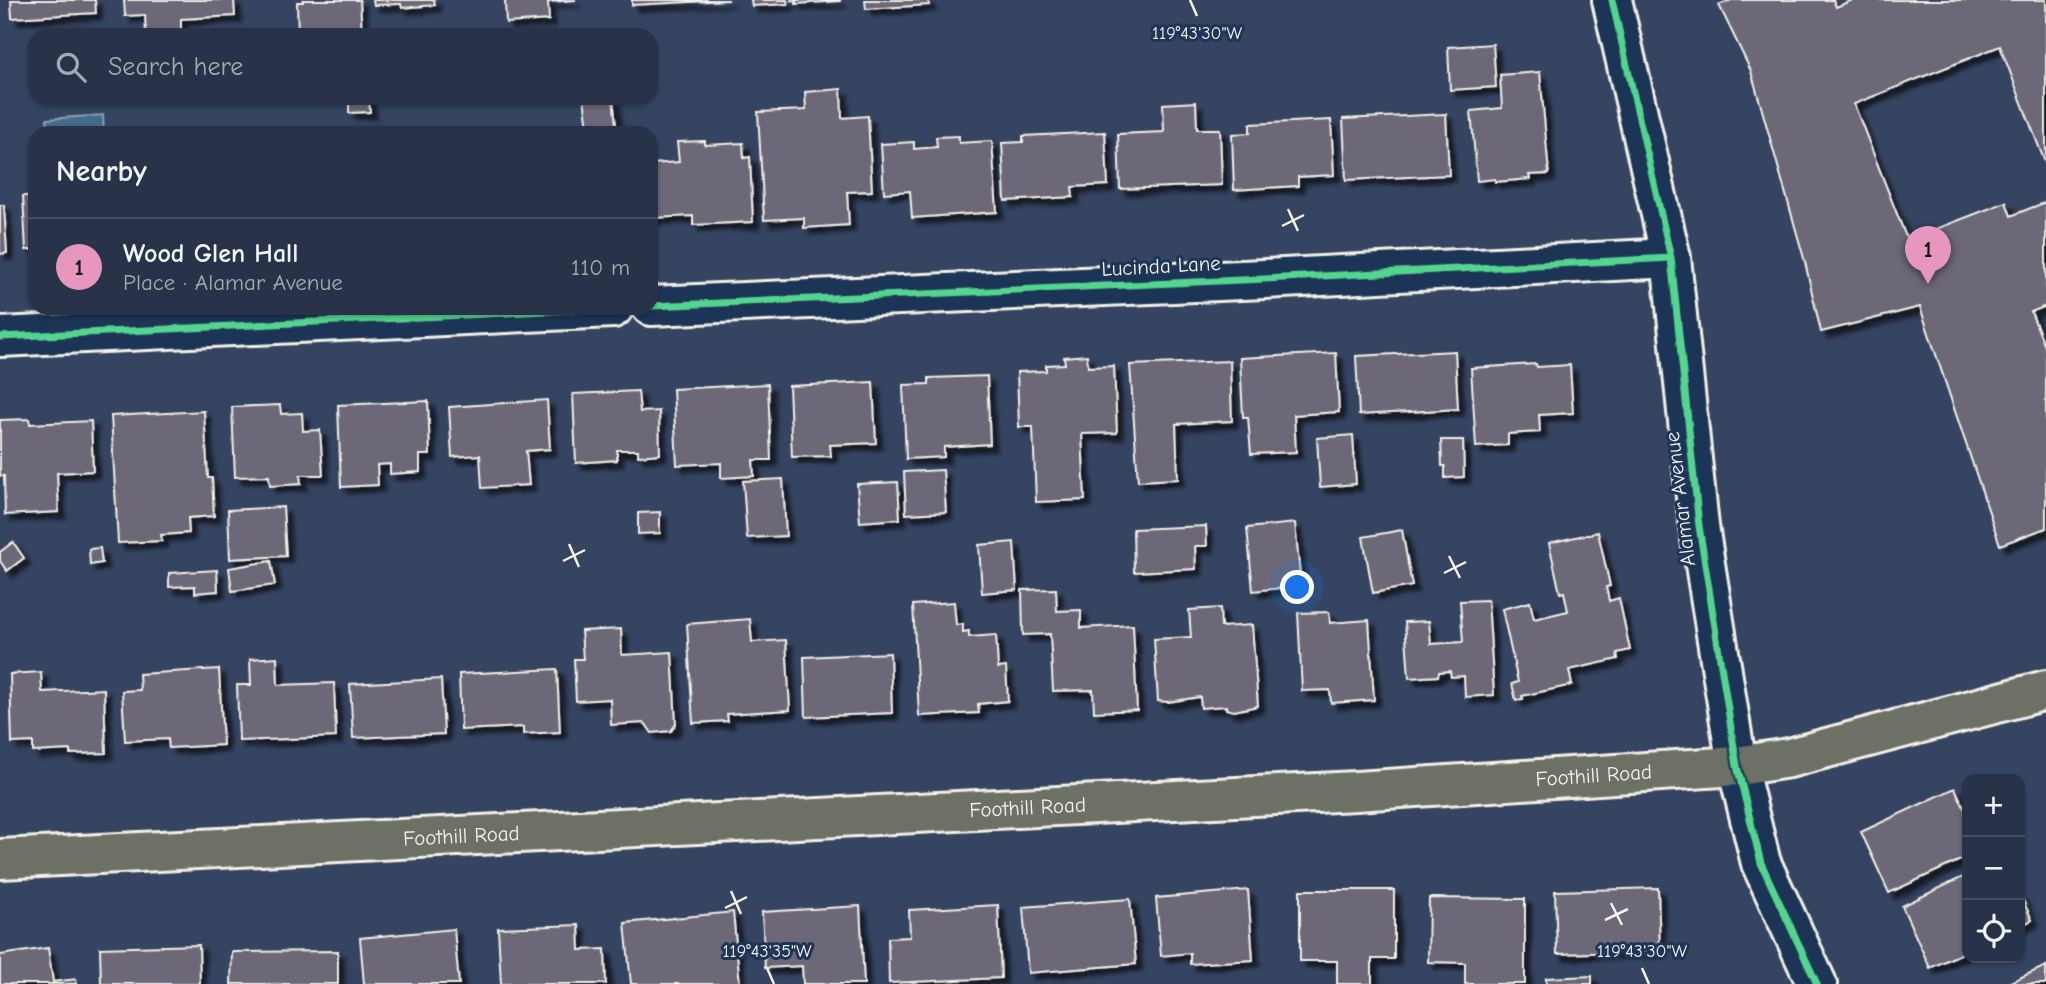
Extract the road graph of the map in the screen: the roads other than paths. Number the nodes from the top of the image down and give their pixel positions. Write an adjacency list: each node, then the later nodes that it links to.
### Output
1 (1612, 0): 2 (street, Alamar Avenue)
2 (1671, 258): 3 (street, Lucinda Lane); 7 (street, Alamar Avenue)
3 (658, 306)
4 (465, 315): 5 (street)
5 (0, 337)
6 (2046, 690): 7 (main road, Foothill Road)
7 (1737, 766): 8 (main road, Foothill Road); 9 (street, Alamar Avenue)
8 (0, 859)
9 (1817, 984)

